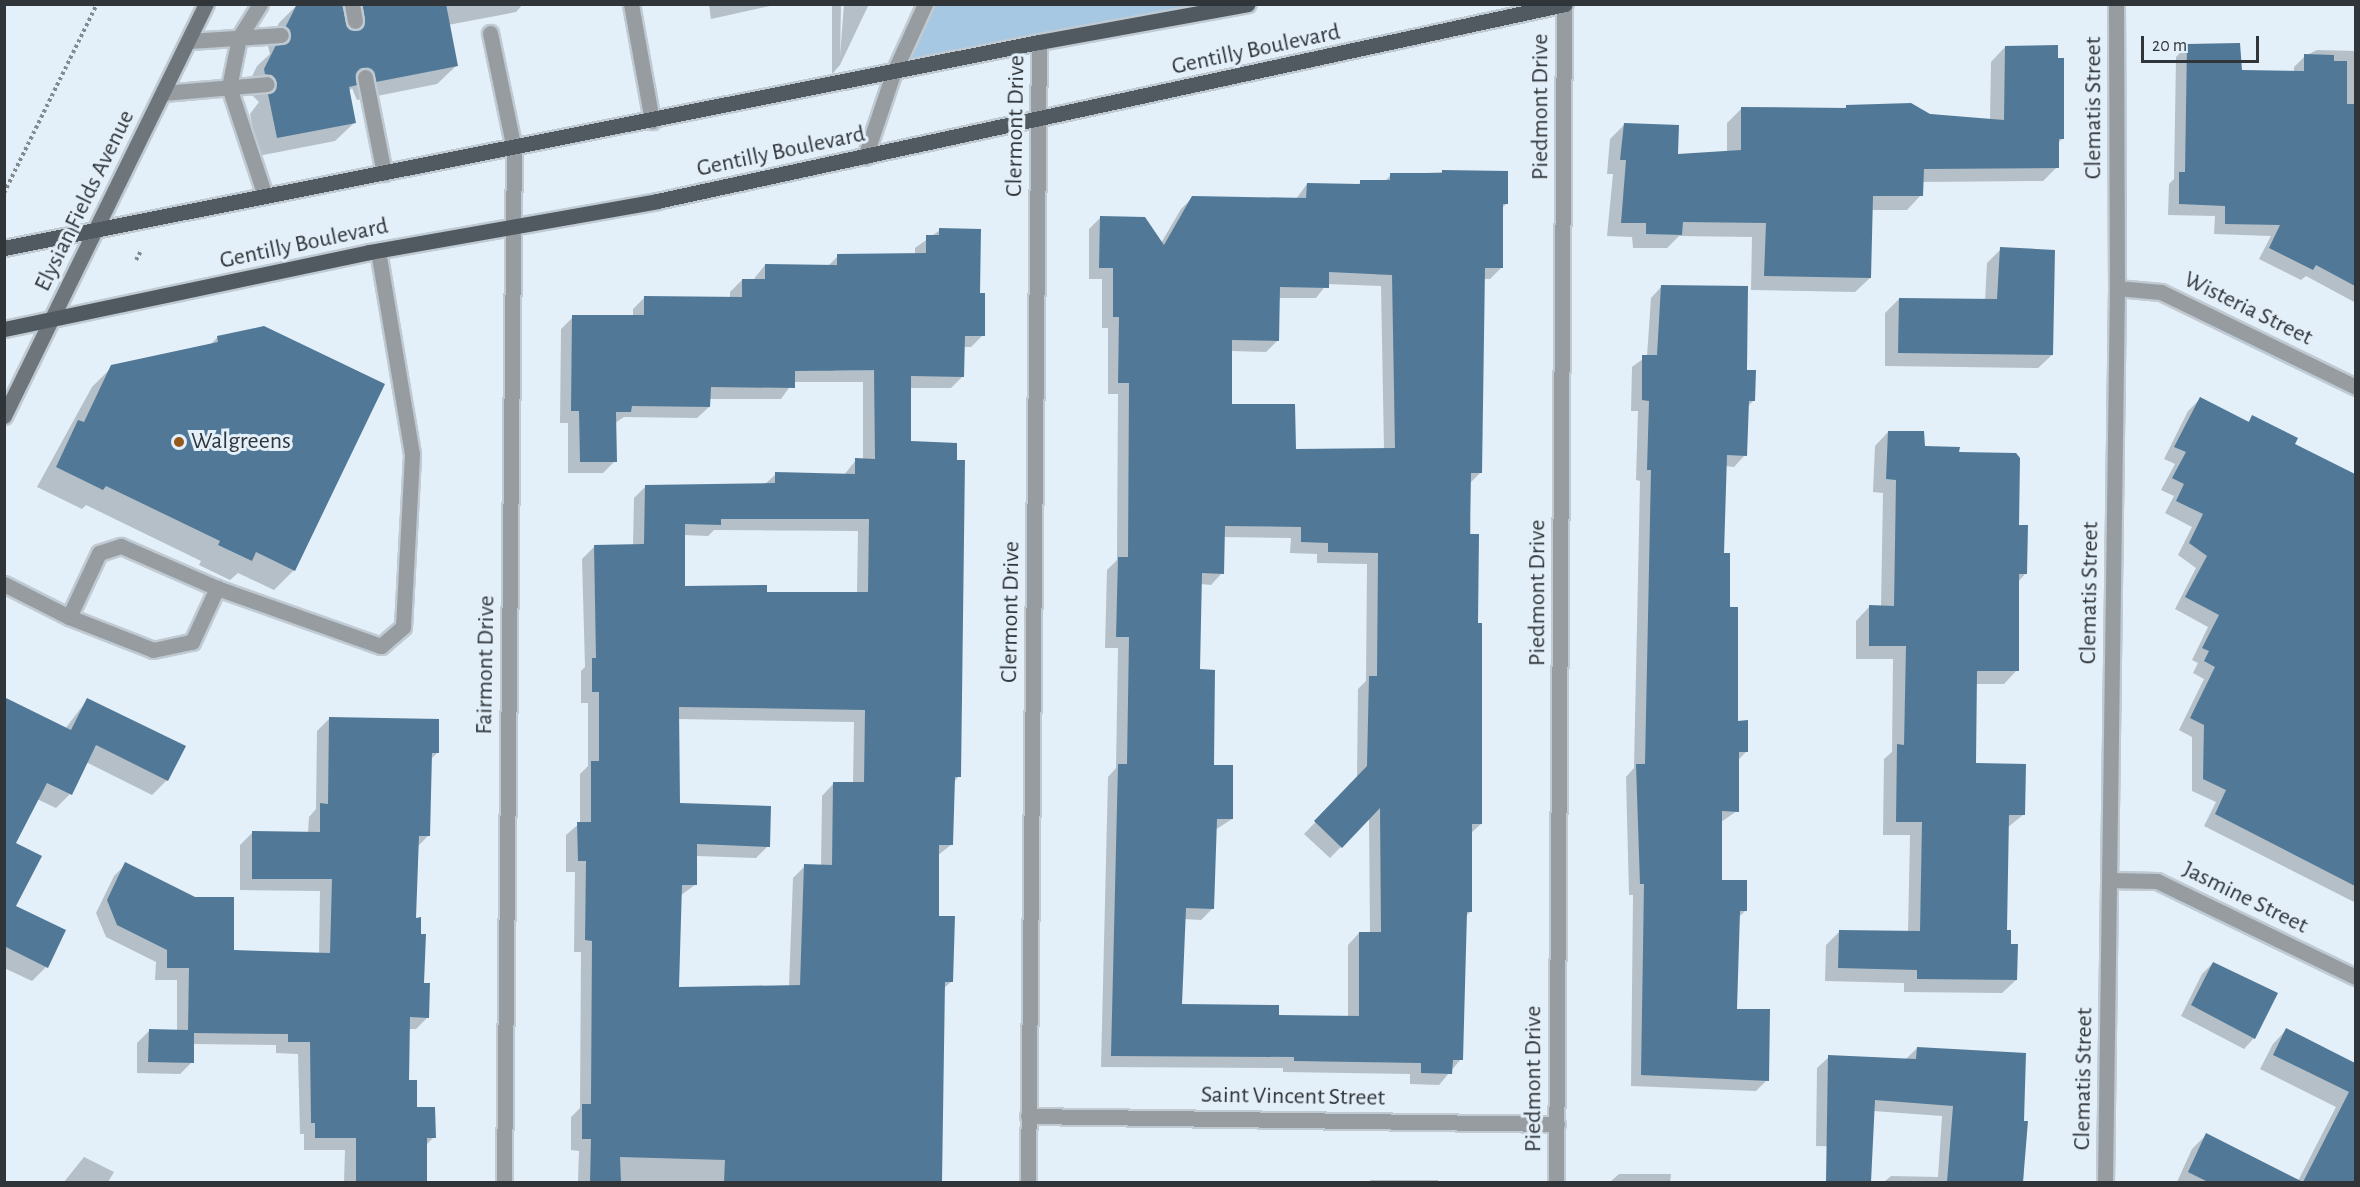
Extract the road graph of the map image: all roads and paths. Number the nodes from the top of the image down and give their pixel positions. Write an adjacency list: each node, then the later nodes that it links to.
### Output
1 (97, 4): 26 (path)
2 (206, 4): 14 (main road, Elysian Fields Avenue)
3 (260, 4): 13 (street)
4 (352, 4): 10 (street)
5 (631, 4): 21 (street)
6 (925, 4): 16 (street)
7 (1248, 4): 15 (main road, Gentilly Boulevard)
8 (1565, 4): 22 (main road, Gentilly Boulevard); 45 (street, Piedmont Drive)
9 (2116, 4): 34 (street, Clematis Street)
10 (355, 21)
11 (490, 33): 23 (street, Fairmont Drive)
12 (281, 35): 13 (street)
13 (239, 38): 14 (street); 19 (street)
14 (189, 41): 20 (main road, Elysian Fields Avenue)
15 (1039, 42): 16 (main road, Gentilly Boulevard); 22 (street, Clermont Drive)
16 (893, 74): 21 (main road, Gentilly Boulevard); 24 (street)
17 (365, 77): 25 (street)
18 (267, 84): 19 (street)
19 (229, 87): 20 (street); 27 (street)
20 (162, 93): 28 (main road, Elysian Fields Avenue)
21 (652, 121): 23 (main road, Gentilly Boulevard)
22 (1039, 121): 24 (main road, Gentilly Boulevard); 44 (street, Clermont Drive)
23 (514, 149): 25 (main road, Gentilly Boulevard); 29 (street, Fairmont Drive)
24 (866, 157): 29 (main road, Gentilly Boulevard)
25 (384, 173): 27 (main road, Gentilly Boulevard)
26 (4, 193)
27 (265, 196): 28 (main road, Gentilly Boulevard)
28 (97, 227): 30 (main road, Gentilly Boulevard); 35 (main road, Elysian Fields Avenue)
29 (513, 227): 32 (main road, Gentilly Boulevard); 46 (street, Fairmont Drive)
30 (4, 248)
31 (143, 248): 33 (path)
32 (378, 251): 35 (main road, Gentilly Boulevard); 40 (street)
33 (136, 260)
34 (2117, 288): 37 (street, Wisteria Street); 42 (street, Clematis Street)
35 (52, 321): 36 (main road, Gentilly Boulevard); 38 (main road, Elysian Fields Avenue)
36 (4, 329)
37 (2355, 387)
38 (4, 416)
39 (4, 584): 41 (street)
40 (217, 588): 41 (street); 41 (street)
41 (69, 617)
42 (2109, 880): 43 (street, Jasmine Street); 49 (street, Clematis Street)
43 (2355, 977)
44 (1028, 1116): 45 (street, Saint Vincent Street); 47 (street, Clermont Drive)
45 (1557, 1124): 48 (street, Piedmont Drive)
46 (504, 1182)
47 (1028, 1182)
48 (1556, 1182)
49 (2104, 1182)

